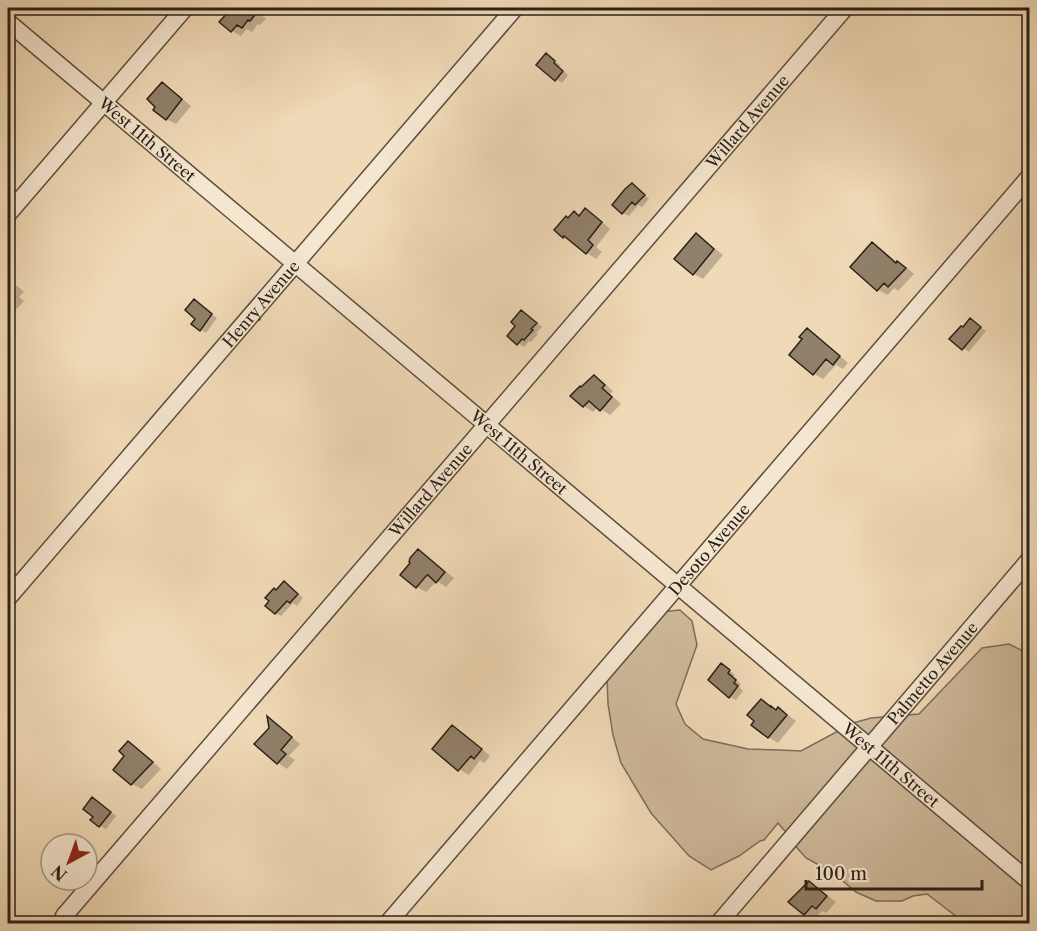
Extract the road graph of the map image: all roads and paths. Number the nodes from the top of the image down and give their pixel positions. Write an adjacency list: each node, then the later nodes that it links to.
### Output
1 (185, 8): 5 (street)
2 (515, 8): 8 (street, Henry Avenue)
3 (845, 8): 9 (street, Willard Avenue)
4 (8, 22): 5 (street, West 11th Street)
5 (103, 102): 7 (street); 8 (street, West 11th Street)
6 (1029, 176): 11 (street, Desoto Avenue)
7 (8, 214)
8 (295, 263): 9 (street, West 11th Street); 12 (street, Henry Avenue)
9 (487, 424): 11 (street, West 11th Street); 15 (street, Willard Avenue)
10 (1029, 559): 13 (street, Palmetto Avenue)
11 (677, 586): 13 (street, West 11th Street); 16 (street, Desoto Avenue)
12 (8, 598)
13 (869, 748): 14 (street, West 11th Street); 17 (street, Palmetto Avenue)
14 (1029, 882)
15 (64, 916)
16 (387, 924)
17 (718, 924)

